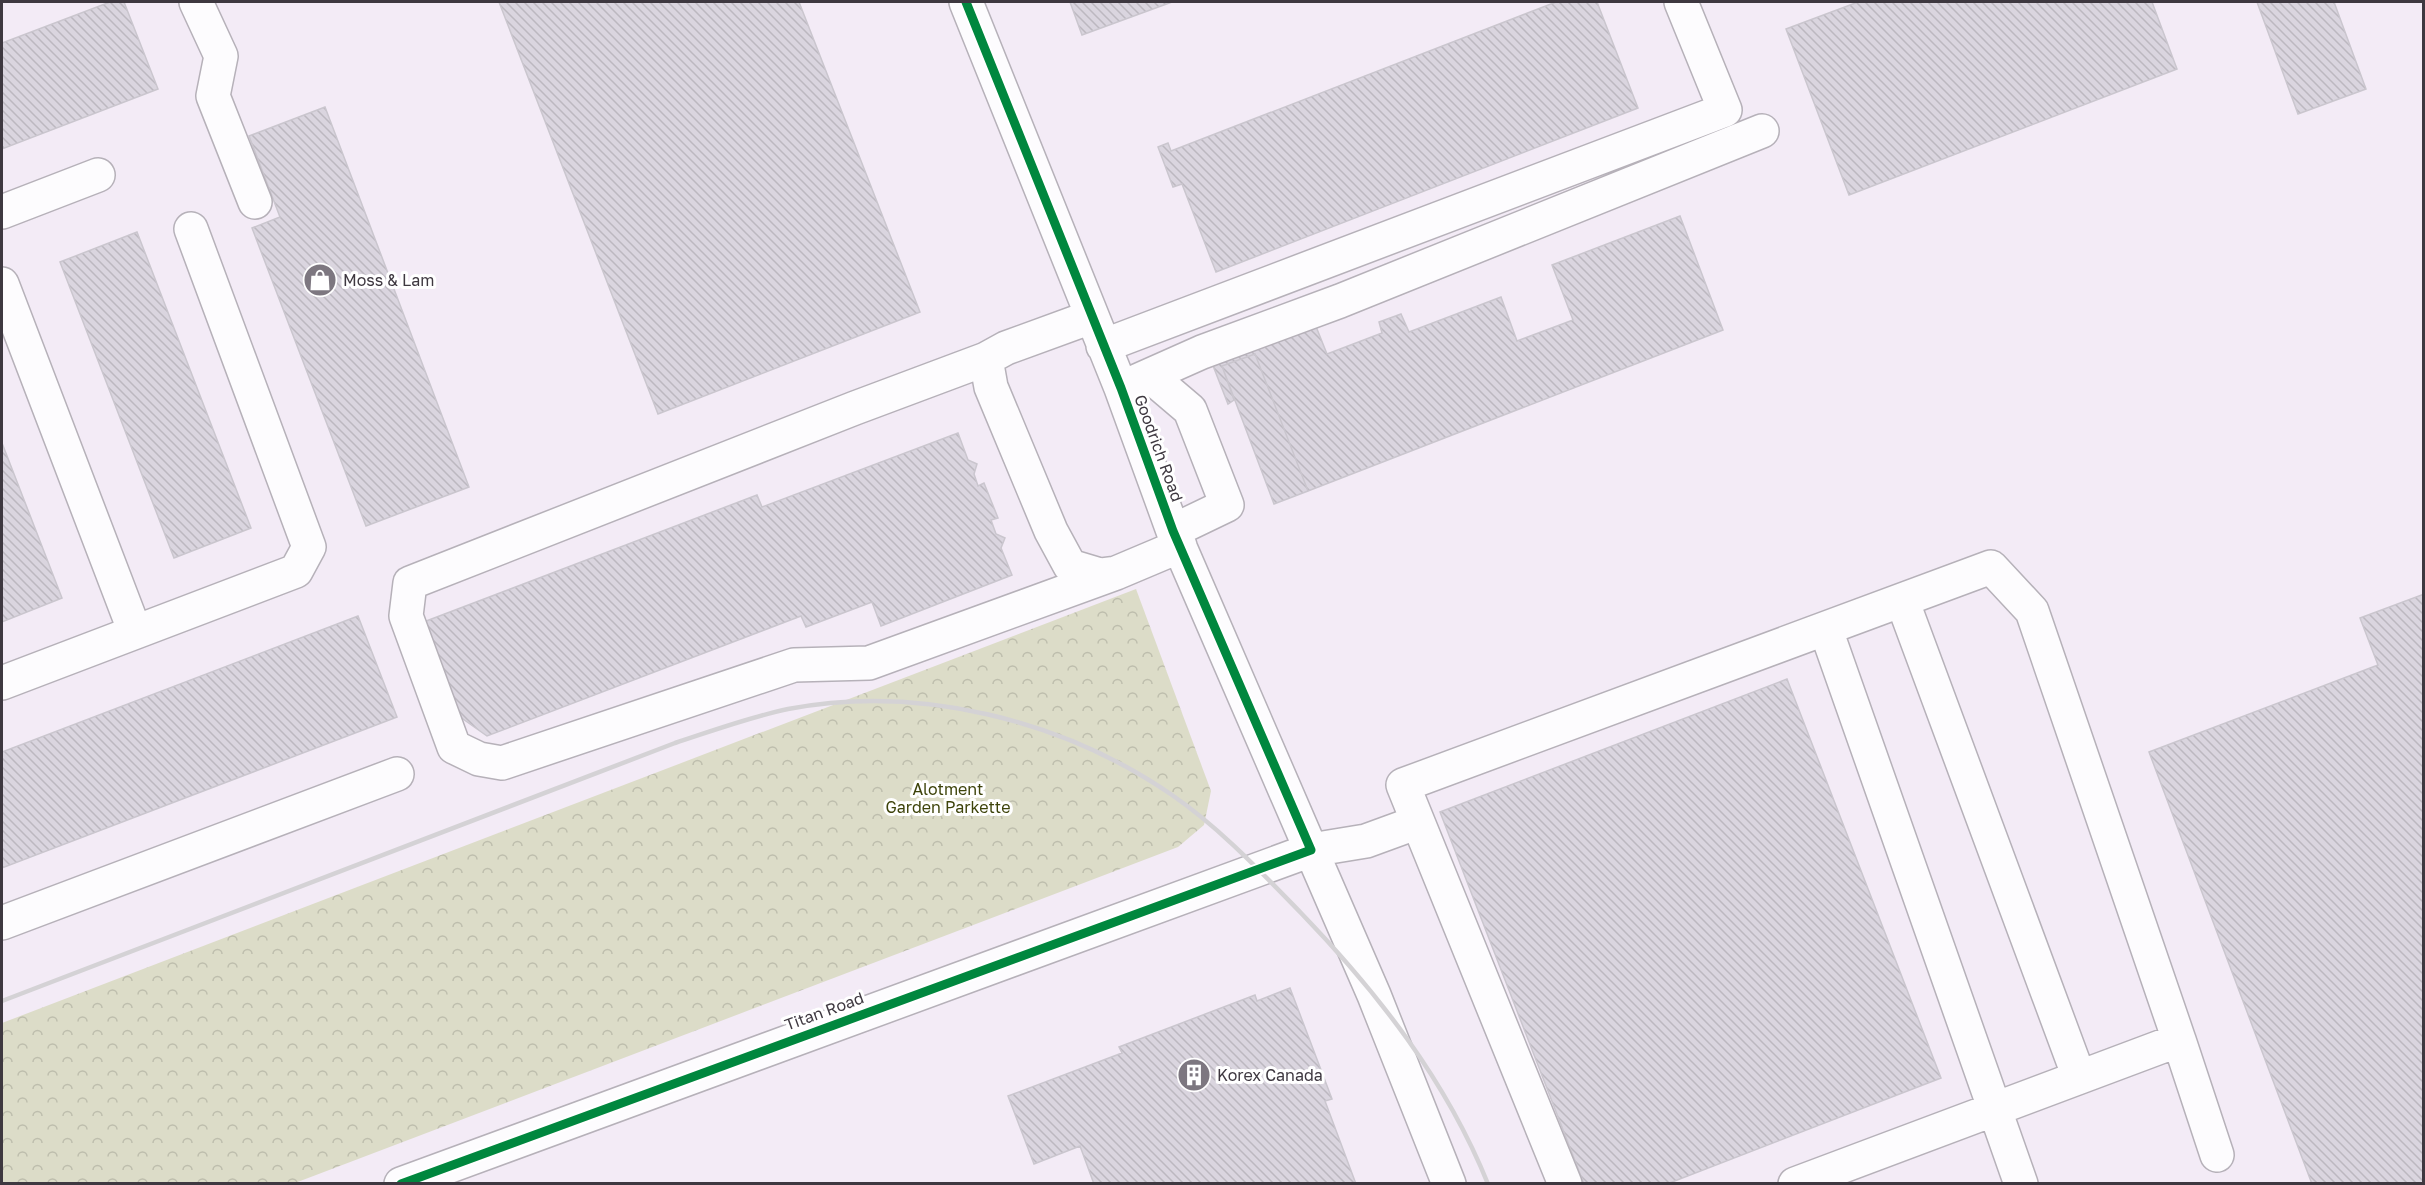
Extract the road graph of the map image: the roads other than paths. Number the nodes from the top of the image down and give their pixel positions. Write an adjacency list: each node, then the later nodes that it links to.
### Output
1 (196, 2): 6 (street)
2 (966, 2): 10 (street, Goodrich Road)
3 (1681, 2): 10 (street)
4 (1762, 131): 12 (street)
5 (98, 175): 7 (street)
6 (255, 202)
7 (2, 212)
8 (191, 229): 17 (street)
9 (2, 284): 17 (street)
10 (1097, 331): 11 (street); 12 (street, Goodrich Road)
11 (986, 359): 14 (street); 14 (street)
12 (1135, 382): 13 (street, Goodrich Road); 13 (street)
13 (1176, 538): 14 (street); 21 (street, Goodrich Road)
14 (1116, 573)
15 (1902, 600): 16 (street); 23 (street); 24 (street)
16 (1826, 630): 20 (street); 25 (street)
17 (135, 632): 18 (street)
18 (2, 683)
19 (398, 774): 22 (street)
20 (1418, 822): 21 (street); 29 (street)
21 (1311, 850): 27 (street, Titan Road); 28 (street, Goodrich Road)
22 (2, 923)
23 (2179, 1040): 24 (street); 26 (street)
24 (2079, 1077): 25 (street)
25 (1995, 1109): 30 (street); 31 (street)
26 (2217, 1155)
27 (418, 1180)
28 (1449, 1184)
29 (1565, 1184)
30 (1795, 1184)
31 (2021, 1184)

